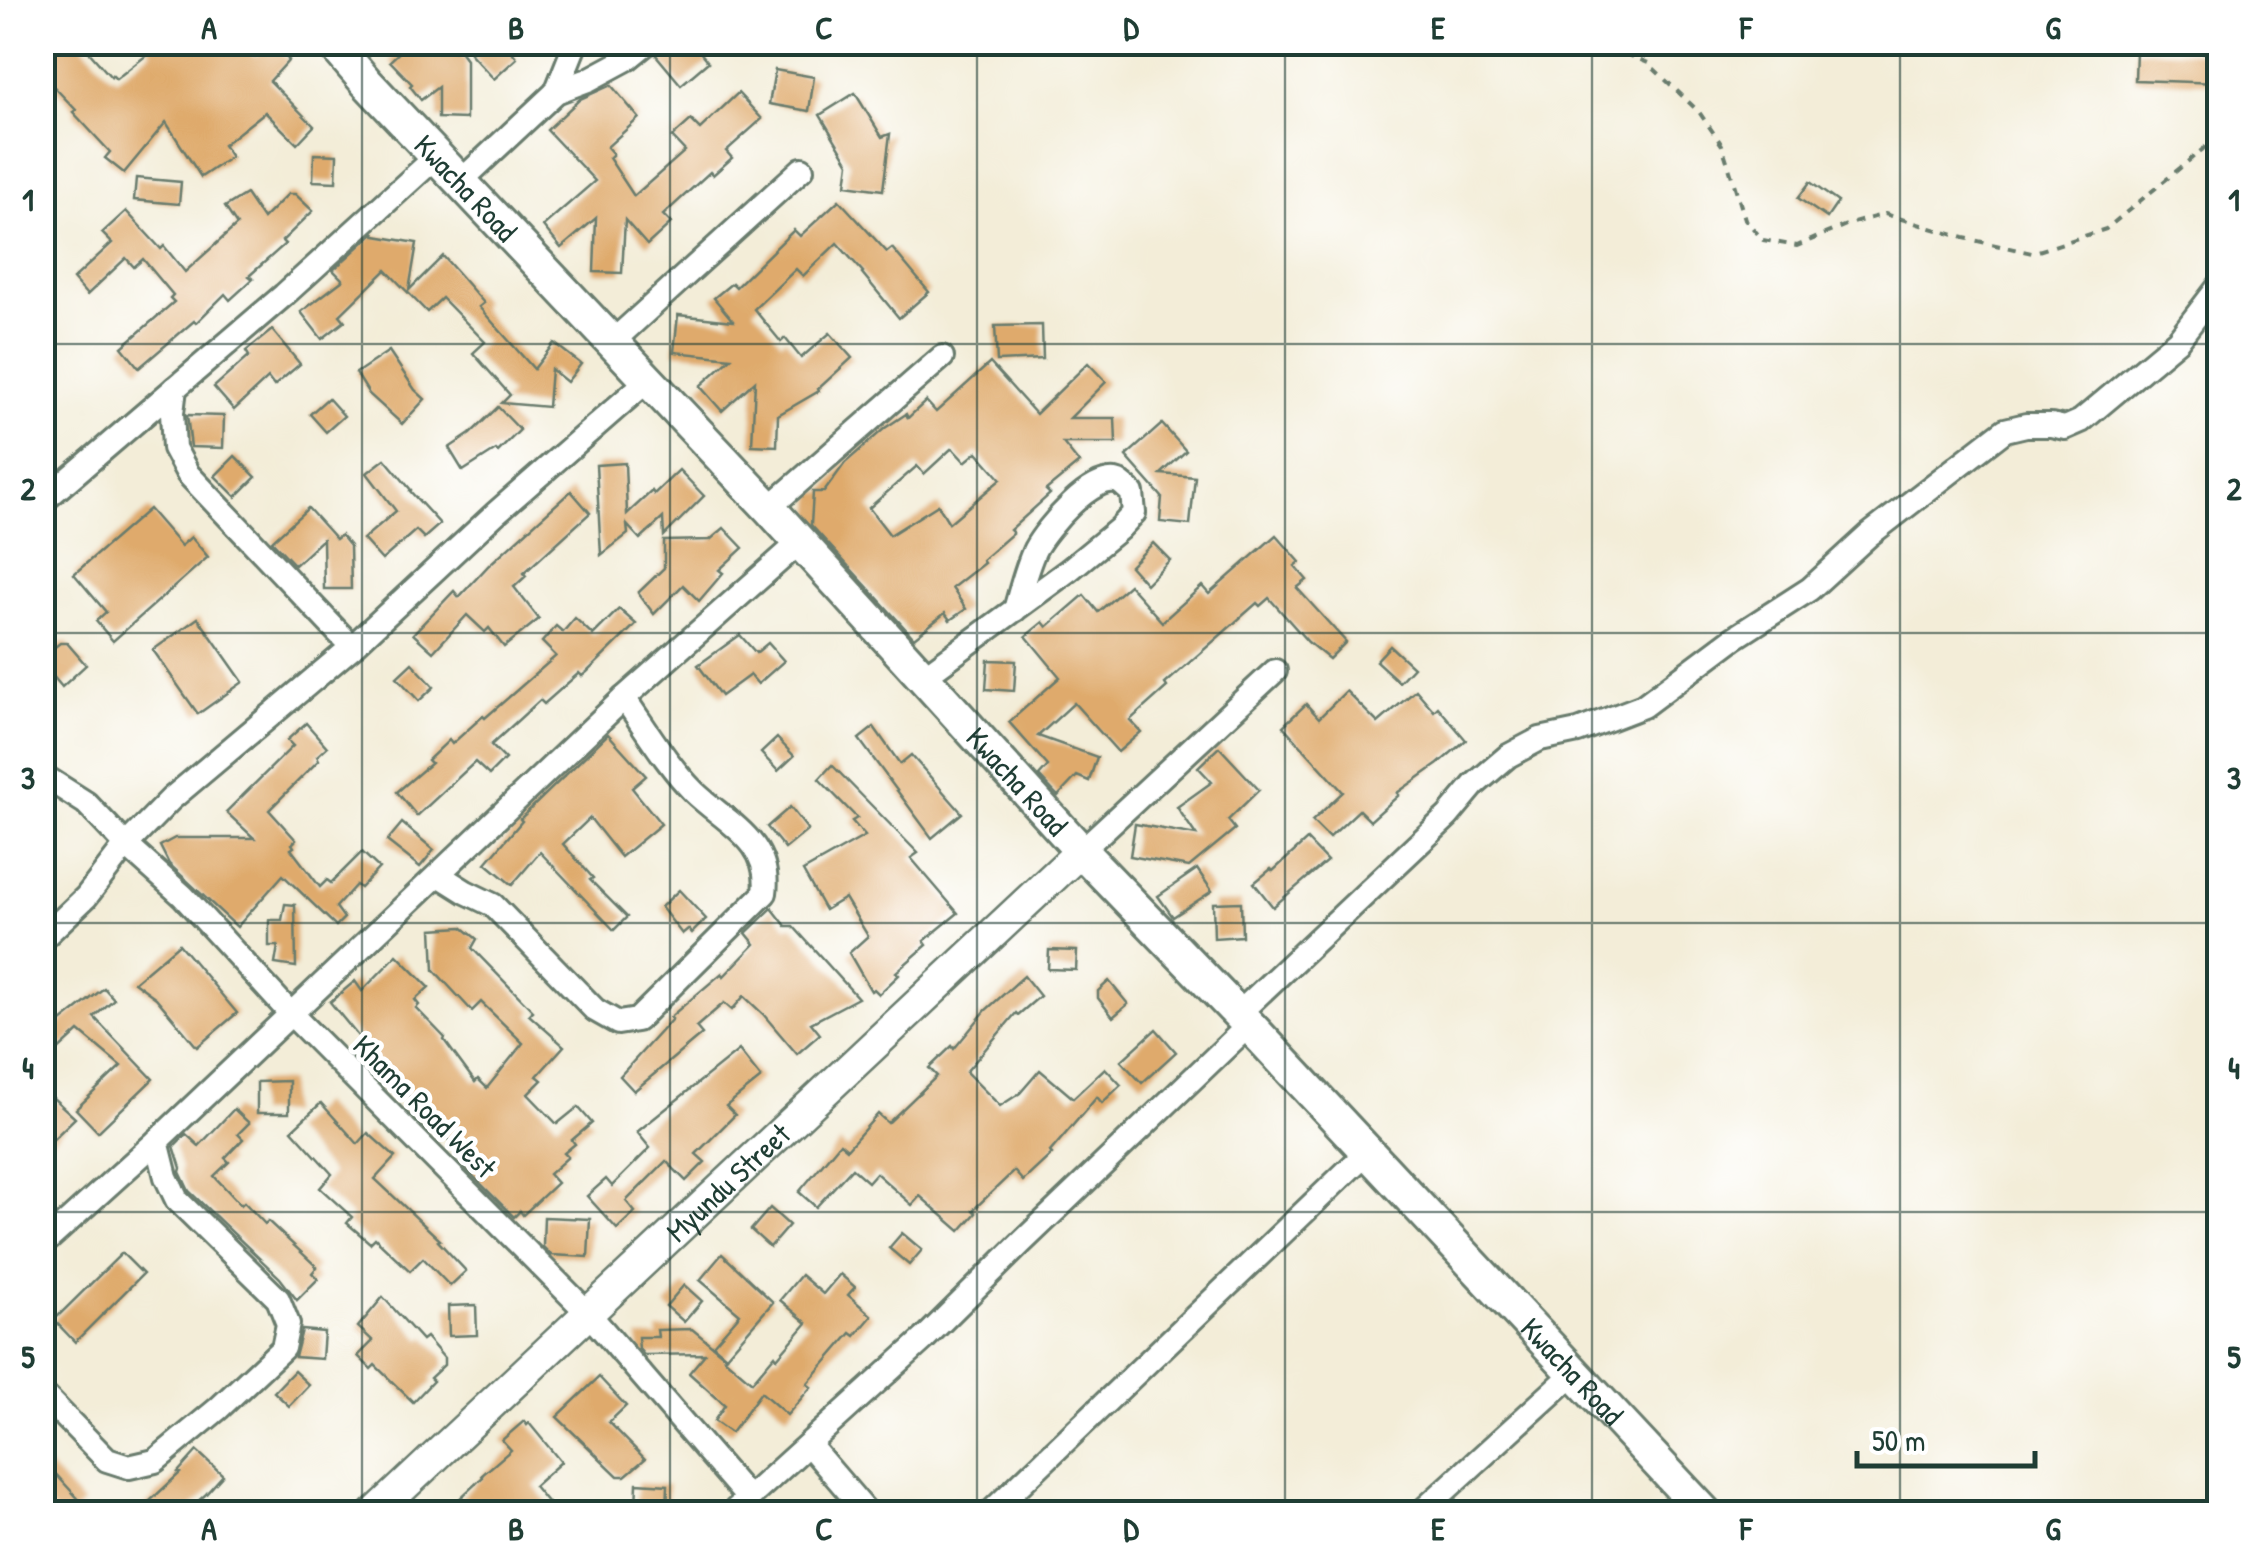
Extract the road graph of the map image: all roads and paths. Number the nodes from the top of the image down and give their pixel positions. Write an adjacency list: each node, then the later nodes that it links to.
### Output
1 (332, 42): 7 (main road, Kwacha Road)
2 (576, 42): 5 (street)
3 (648, 42): 5 (street)
4 (1596, 42): 6 (path)
5 (556, 92): 9 (street)
6 (2220, 135)
7 (437, 156): 9 (main road, Kwacha Road); 14 (street)
8 (802, 169): 11 (street)
9 (461, 180): 11 (main road, Kwacha Road)
10 (2220, 285): 29 (street)
11 (612, 343): 13 (main road, Kwacha Road)
12 (942, 357): 16 (street)
13 (646, 380): 16 (main road, Kwacha Road); 19 (street)
14 (176, 388): 15 (street); 19 (street)
15 (42, 502)
16 (770, 508): 17 (main road, Kwacha Road)
17 (800, 542): 21 (main road, Kwacha Road); 22 (street)
18 (1014, 610): 18 (street); 21 (street)
19 (352, 647): 24 (street)
20 (1275, 672): 25 (street)
21 (924, 678): 25 (main road, Kwacha Road)
22 (624, 698): 26 (street); 26 (street)
23 (42, 775): 24 (street, Khama Road West)
24 (126, 845): 27 (street); 28 (street, Khama Road West)
25 (1081, 852): 29 (main road, Kwacha Road); 33 (street, Myundu Street)
26 (439, 875): 28 (street)
27 (42, 939)
28 (291, 1014): 30 (street); 33 (street, Khama Road West)
29 (1244, 1020): 31 (main road, Kwacha Road); 36 (street)
30 (156, 1141): 32 (street); 35 (street)
31 (1367, 1152): 34 (main road, Kwacha Road); 40 (street)
32 (42, 1246)
33 (588, 1313): 37 (street, Khama Road West); 38 (street, Myundu Street)
34 (1574, 1373): 41 (street); 42 (main road, Kwacha Road)
35 (42, 1393)
36 (809, 1445): 37 (street); 39 (street)
37 (740, 1506)
38 (374, 1514)
39 (868, 1514)
40 (989, 1514)
41 (1419, 1514)
42 (1706, 1514)

